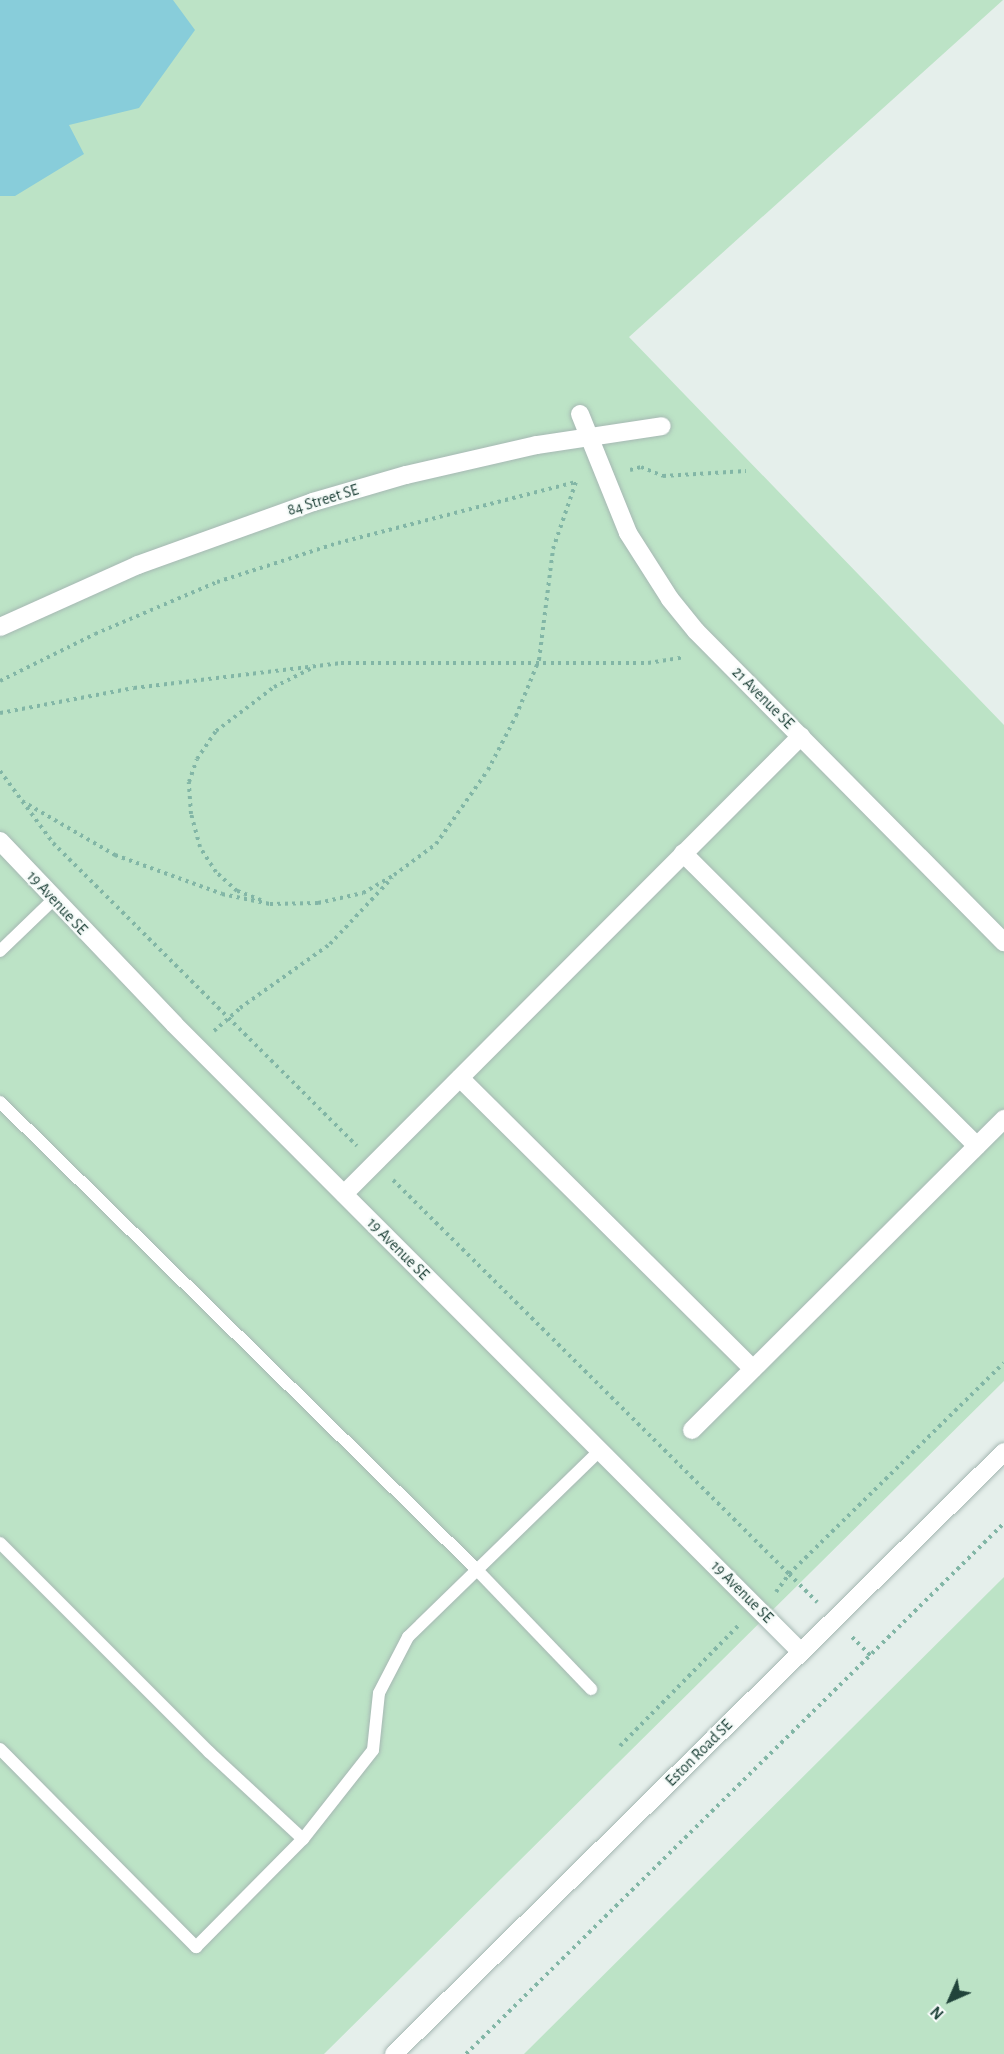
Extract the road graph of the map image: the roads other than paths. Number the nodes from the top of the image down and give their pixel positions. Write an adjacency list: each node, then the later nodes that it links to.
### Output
1 (580, 414): 3 (street, 21 Avenue SE)
2 (662, 426): 3 (street, 84 Street SE)
3 (588, 440): 4 (street, 84 Street SE); 5 (street, 21 Avenue SE)
4 (0, 627)
5 (801, 736): 7 (street); 9 (street, 21 Avenue SE)
6 (0, 841): 8 (street, 19 Avenue SE)
7 (683, 853): 11 (street); 14 (street)
8 (53, 900): 10 (lane); 15 (street, 19 Avenue SE)
9 (1004, 942)
10 (0, 951)
11 (460, 1077): 15 (street); 16 (street)
12 (0, 1102): 21 (lane)
13 (1004, 1119): 14 (street)
14 (977, 1146): 16 (street)
15 (344, 1194): 18 (street, 19 Avenue SE)
16 (753, 1369): 17 (street)
17 (692, 1430)
18 (599, 1451): 21 (lane); 22 (street, 19 Avenue SE)
19 (1004, 1452): 22 (street, Eston Road SE)
20 (0, 1543): 25 (lane)
21 (477, 1570): 23 (lane); 25 (lane)
22 (801, 1652): 26 (street, Eston Road SE)
23 (591, 1689)
24 (0, 1749): 25 (lane)
25 (303, 1839)
26 (394, 2054)

